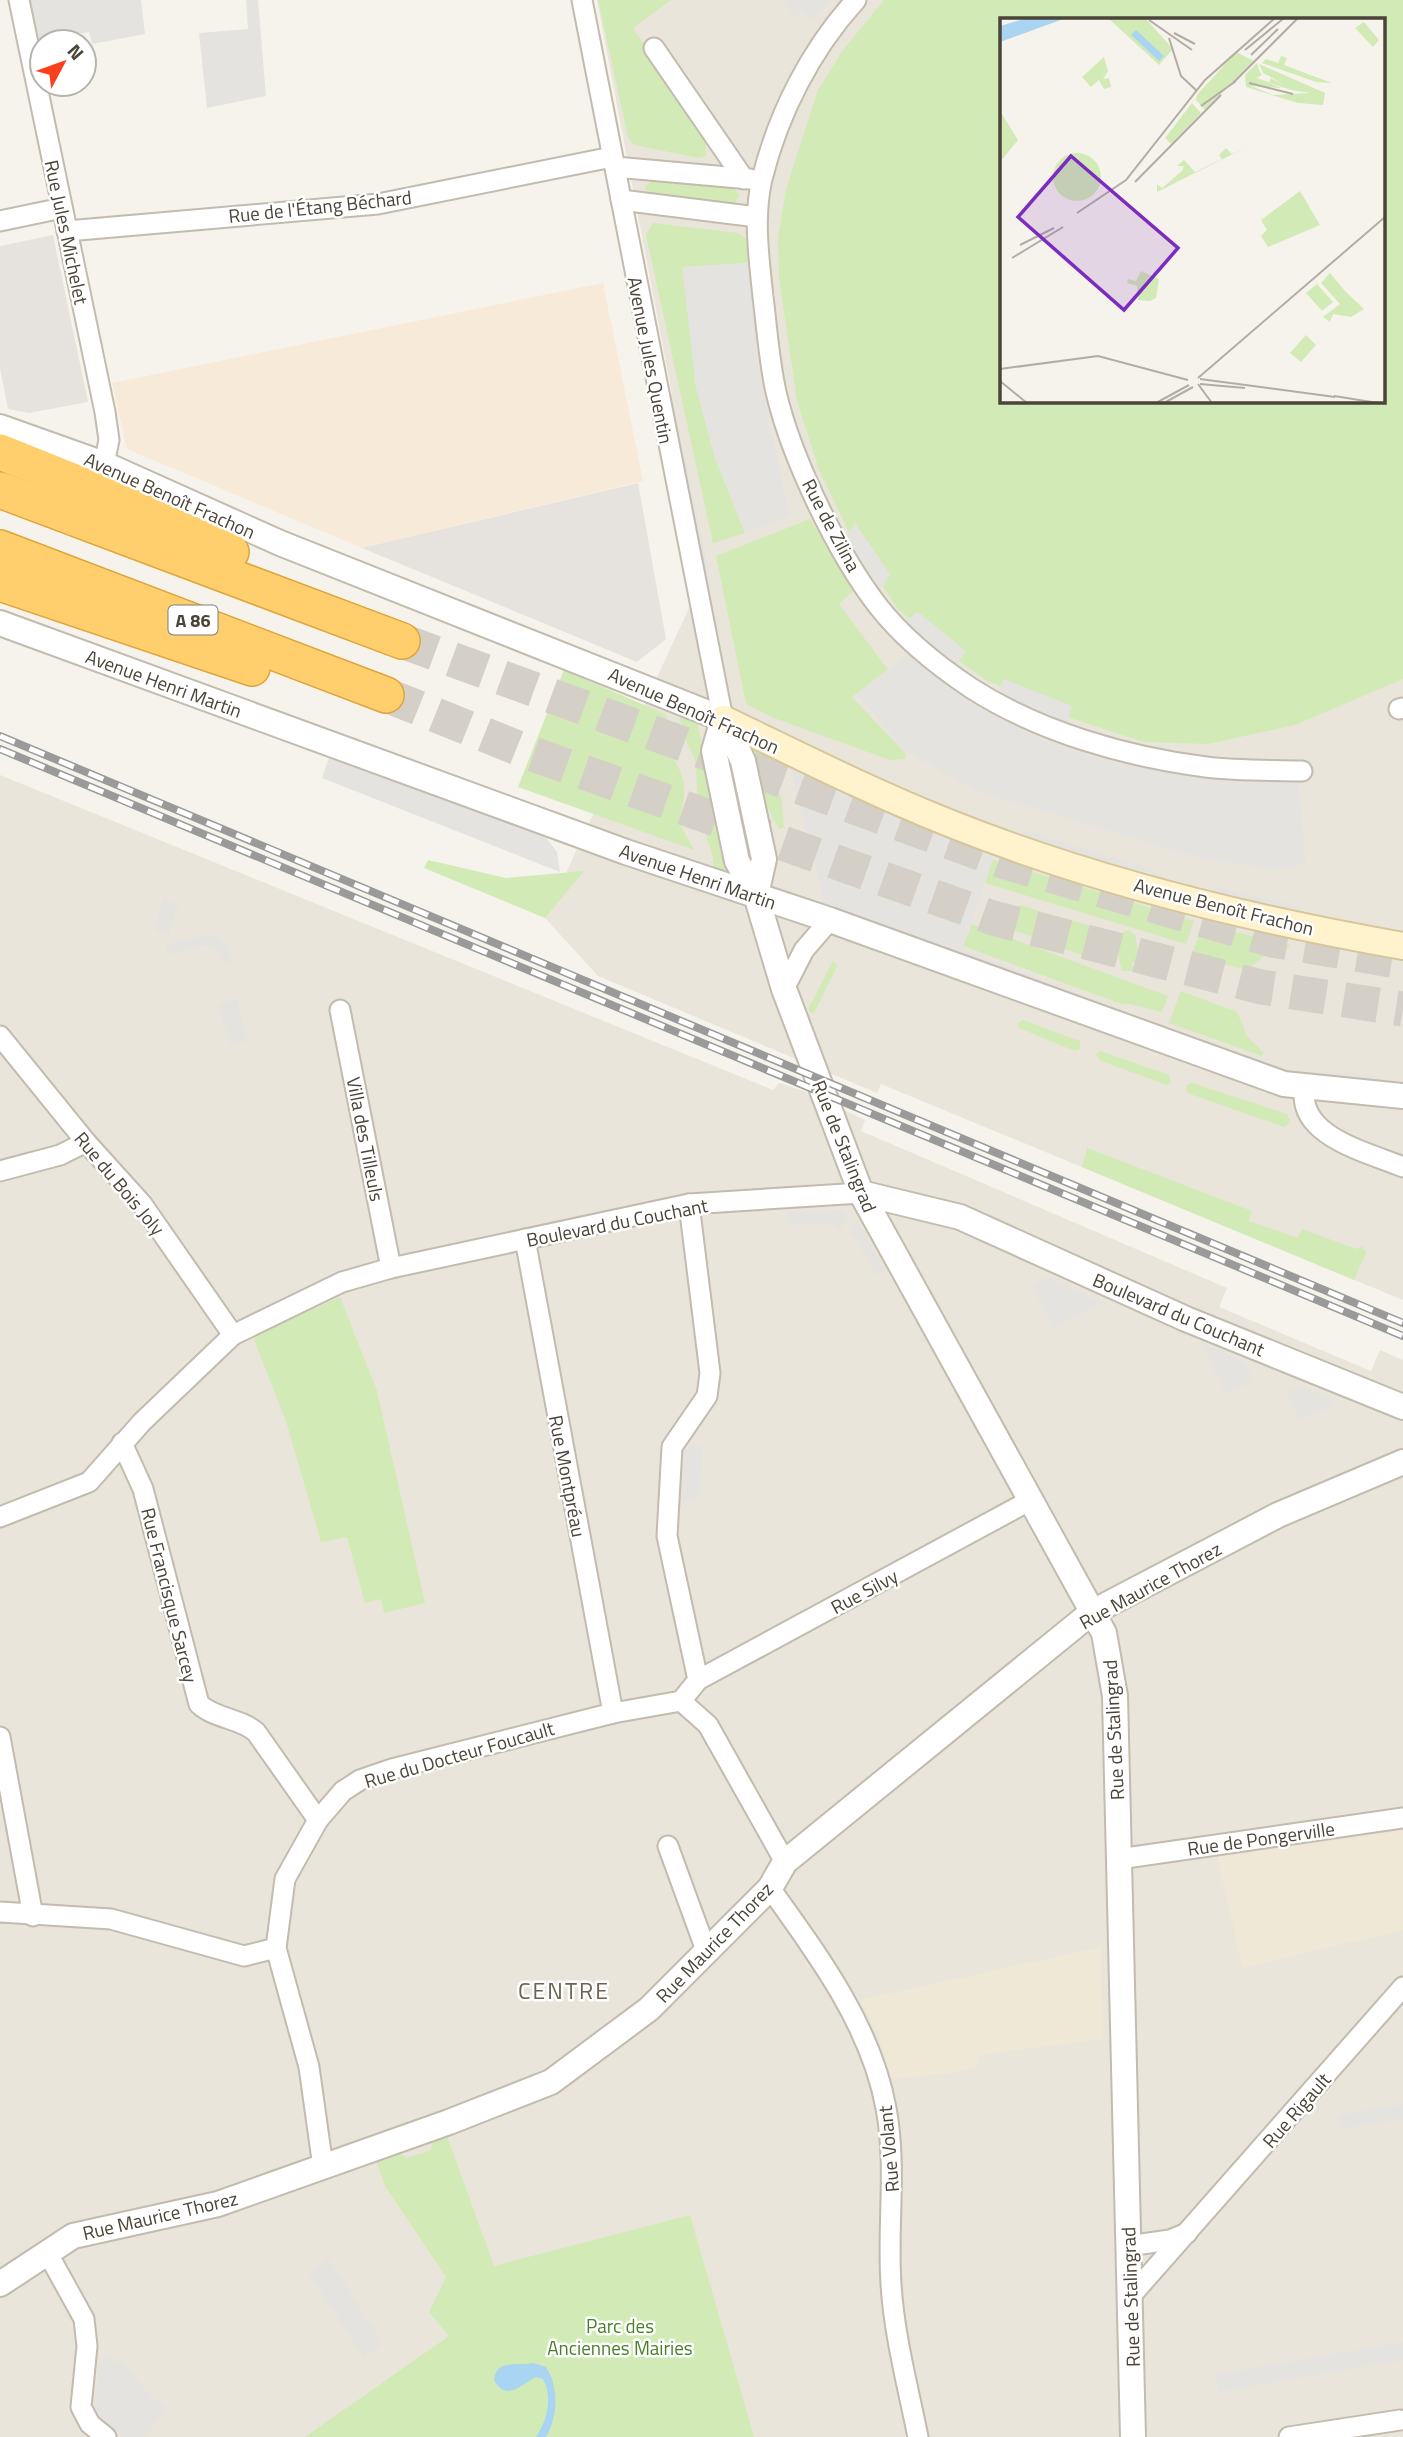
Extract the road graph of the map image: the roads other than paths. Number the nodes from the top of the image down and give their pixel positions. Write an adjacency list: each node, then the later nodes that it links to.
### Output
1 (19, 0): 8 (street, Rue Jules Michelet)
2 (582, 0): 5 (street, Avenue Jules Quentin)
3 (856, 0): 6 (street, Rue de Zilina)
4 (654, 48): 6 (street)
5 (614, 162): 6 (street, Rue de l'Étang Béchard); 7 (street, Avenue Jules Quentin); 11 (street, Rue de l'Étang Béchard)
6 (753, 179): 9 (street, Rue de Zilina)
7 (621, 200): 9 (street); 21 (street, Avenue Jules Quentin)
8 (62, 208): 10 (street); 11 (street, Rue Jules Michelet)
9 (757, 217): 22 (street, Rue de Zilina)
10 (0, 221)
11 (67, 230): 14 (street, Rue Jules Michelet)
12 (0, 427): 14 (street, Avenue Benoît Frachon)
13 (0, 452): 18 (highway)
14 (104, 464): 21 (street, Avenue Benoît Frachon)
15 (0, 490): 18 (highway)
16 (0, 548): 17 (highway, A 86)
17 (0, 583)
18 (281, 594): 20 (highway)
19 (0, 623): 23 (street, Avenue Henri Martin)
20 (402, 641)
21 (723, 719): 23 (street, Rue de Stalingrad); 25 (main road, Avenue Benoît Frachon)
22 (1302, 771)
23 (756, 895): 24 (street, Avenue Henri Martin); 26 (street, Rue de Stalingrad)
24 (830, 920): 26 (street); 29 (street, Avenue Henri Martin)
25 (1403, 946)
26 (784, 989): 34 (street, Rue de Stalingrad)
27 (340, 1010): 37 (street, Villa des Tilleuls)
28 (0, 1036): 31 (street, Rue du Bois Joly)
29 (1305, 1086): 30 (street, Avenue Henri Martin); 32 (street)
30 (1403, 1096)
31 (86, 1142): 33 (street); 38 (street, Rue du Bois Joly)
32 (1403, 1167)
33 (0, 1171)
34 (861, 1193): 35 (street, Boulevard du Couchant); 39 (street, Boulevard du Couchant); 42 (street, Rue de Stalingrad)
35 (689, 1204): 36 (street, Boulevard du Couchant); 45 (street)
36 (524, 1239): 37 (street, Boulevard du Couchant); 47 (street, Rue Montpréau)
37 (391, 1268): 38 (street, Boulevard du Couchant)
38 (233, 1335): 40 (street, Boulevard du Couchant)
39 (1403, 1407)
40 (122, 1443): 43 (street, Boulevard du Couchant); 50 (street, Rue Francisque Sarcey)
41 (1403, 1462): 44 (street, Rue Maurice Thorez)
42 (1029, 1501): 44 (street, Rue de Stalingrad); 45 (street, Rue Silvy)
43 (0, 1517)
44 (1091, 1613): 52 (street, Rue de Stalingrad); 53 (street, Rue Maurice Thorez)
45 (698, 1680): 46 (street)
46 (681, 1701): 47 (street, Rue du Docteur Foucault); 53 (street)
47 (613, 1713): 50 (street, Rue du Docteur Foucault)
48 (0, 1737): 56 (street)
49 (1403, 1818): 52 (street, Rue de Pongerville)
50 (318, 1820): 57 (street, Rue du Docteur Foucault)
51 (668, 1846): 58 (street)
52 (1119, 1859): 62 (street, Rue de Stalingrad)
53 (785, 1862): 54 (street, Rue Maurice Thorez)
54 (770, 1888): 58 (street, Rue Maurice Thorez); 68 (street, Rue Volant)
55 (0, 1912): 56 (street)
56 (33, 1916): 57 (street)
57 (276, 1948): 60 (street, Rue du Docteur Foucault)
58 (707, 1954): 60 (street, Rue Maurice Thorez)
59 (1403, 1987): 61 (street, Rue Rigault)
60 (323, 2167): 63 (street, Rue Maurice Thorez)
61 (1188, 2233): 62 (street); 65 (street, Rue Rigault)
62 (1128, 2246): 65 (street, Rue de Stalingrad)
63 (47, 2252): 64 (street, Rue Maurice Thorez); 67 (street)
64 (0, 2284)
65 (1129, 2298): 69 (street, Rue de Stalingrad)
66 (1399, 2420): 70 (street)
67 (106, 2437)
68 (918, 2437)
69 (1133, 2437)
70 (1289, 2437)

